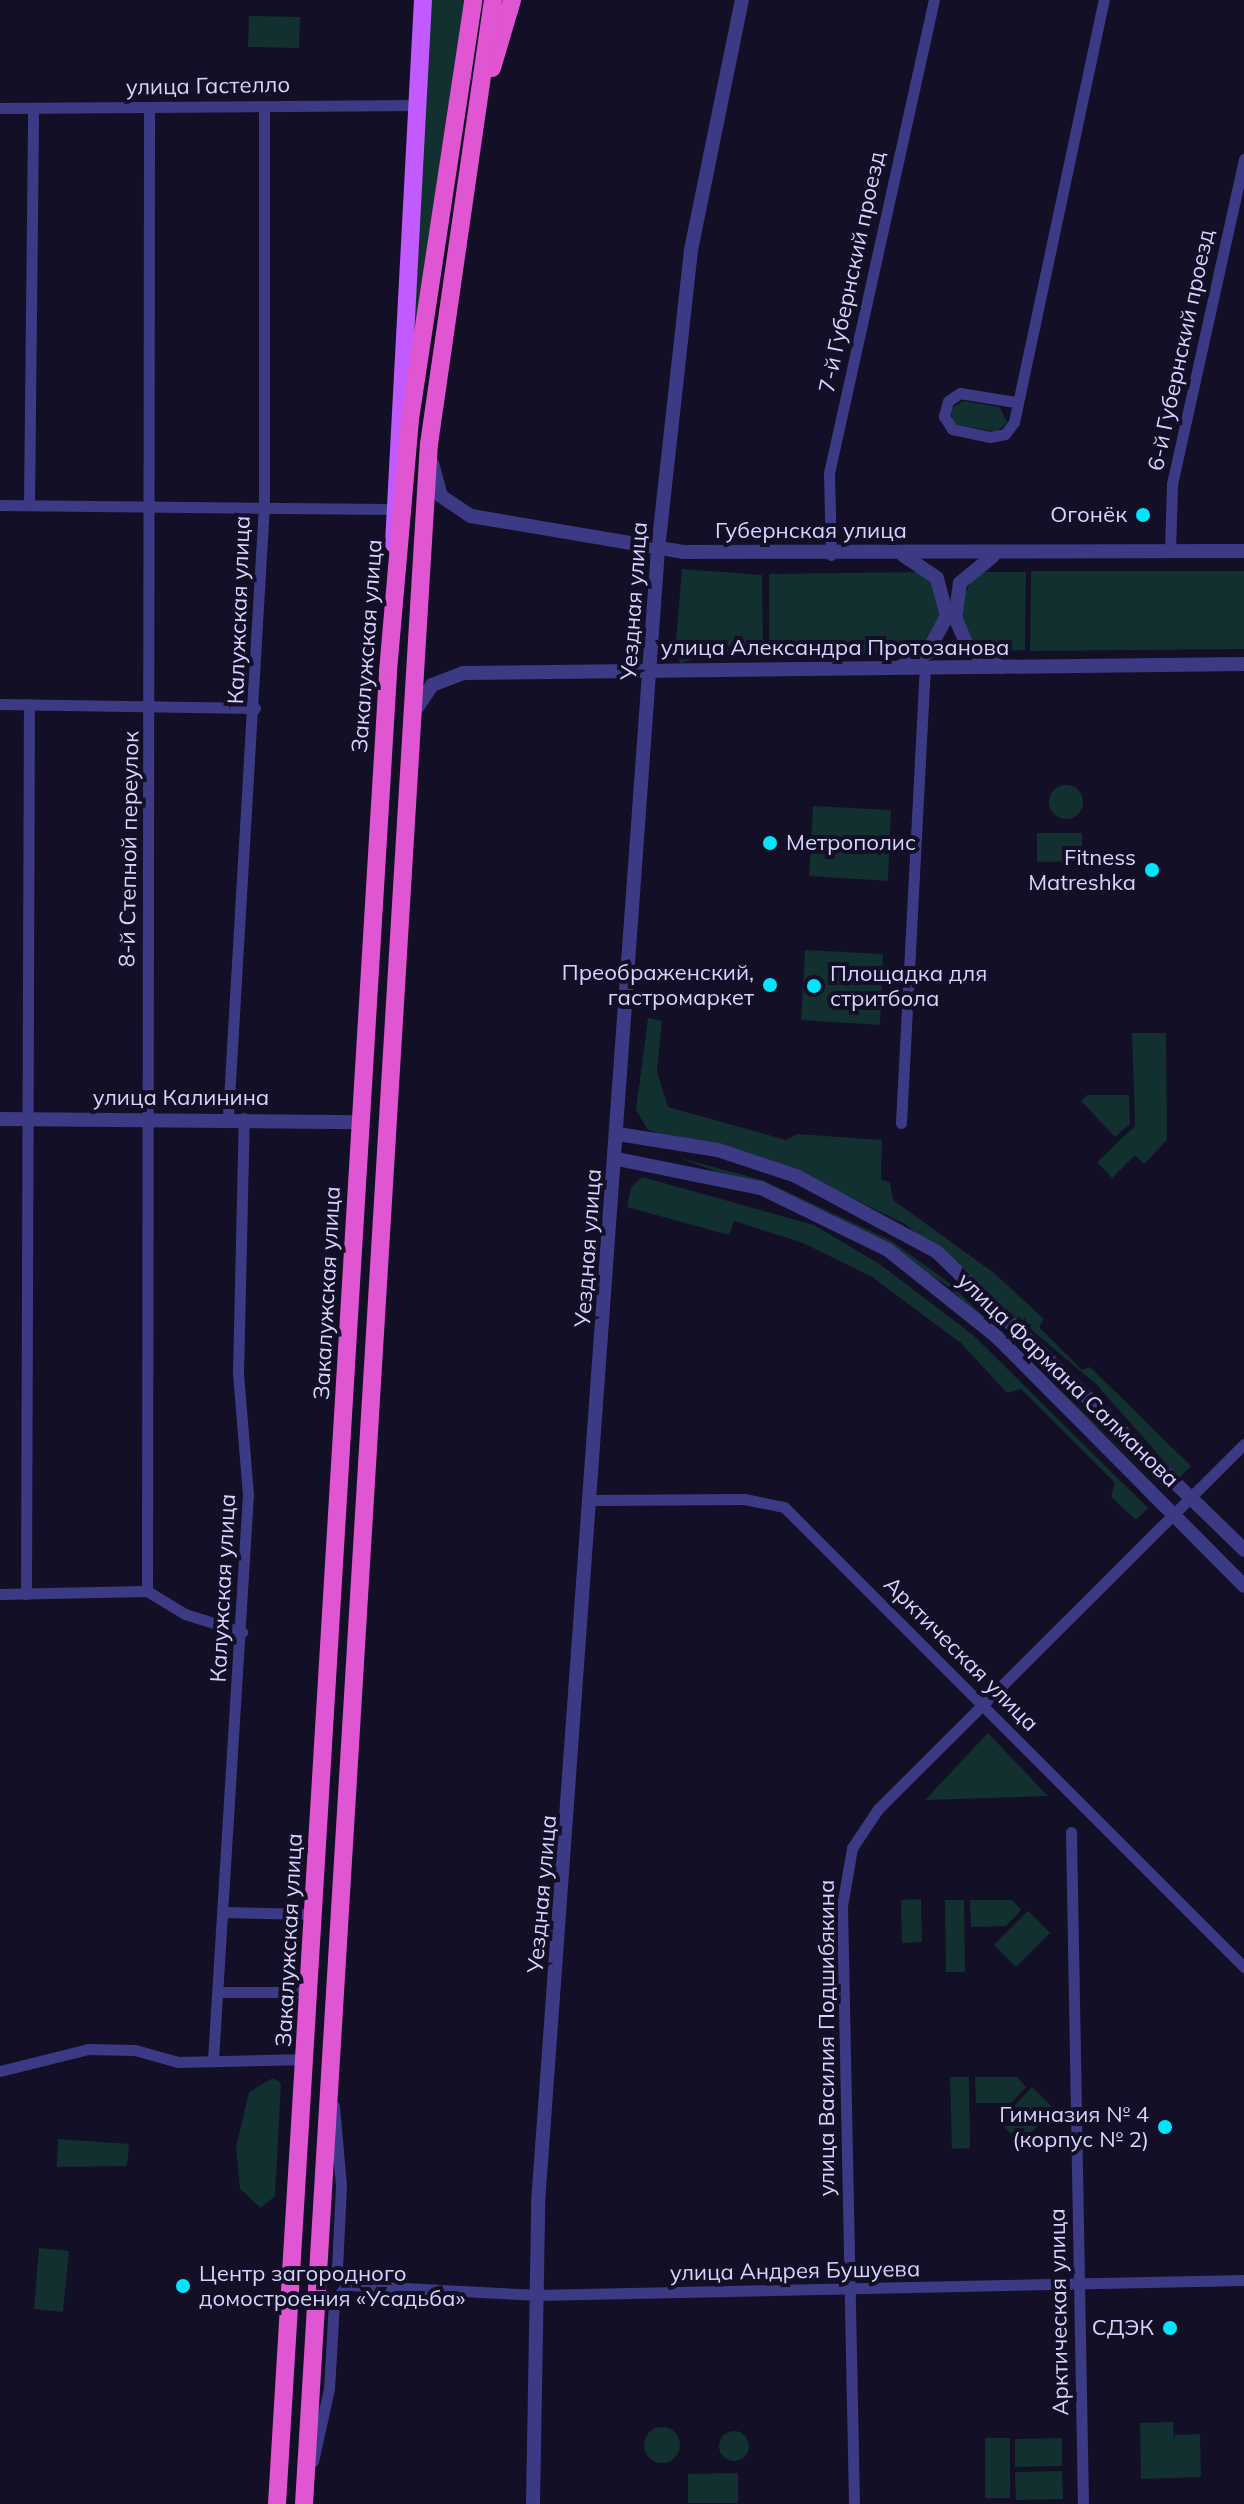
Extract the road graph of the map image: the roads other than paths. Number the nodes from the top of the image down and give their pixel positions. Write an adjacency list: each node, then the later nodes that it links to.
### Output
1 (423, 0): 8 (main road)
2 (473, 0): 28 (highway, Закалужская улица)
3 (493, 0): 13 (highway)
4 (512, 0): 13 (highway)
5 (742, 0): 22 (street, Уездная улица)
6 (934, 0): 27 (street, 7-й Губернский проезд)
7 (1104, 0): 15 (street)
8 (417, 105): 9 (street, улица Гастелло); 21 (main road)
9 (264, 106): 10 (street, улица Гастелло); 20 (street, Калужская улица)
10 (149, 107): 12 (street, улица Гастелло); 17 (street, 8-й Степной переулок)
11 (0, 108): 12 (street, улица Гастелло)
12 (33, 108): 19 (street)
13 (475, 128): 16 (highway)
14 (1244, 159): 25 (street, 6-й Губернский проезд)
15 (1015, 402): 15 (street)
16 (429, 444): 22 (street, Губернская улица); 38 (highway)
17 (143, 504): 19 (street); 20 (street); 36 (street, 8-й Степной переулок)
18 (0, 505): 19 (street)
19 (29, 505)
20 (264, 505): 21 (street); 37 (street, Калужская улица)
21 (391, 509): 28 (main road)
22 (658, 549): 27 (street, Губернская улица); 33 (street, Уездная улица)
23 (1244, 551): 25 (street, Губернская улица)
24 (1001, 552): 25 (street, Губернская улица); 26 (street, Губернская улица); 30 (street)
25 (1170, 552)
26 (900, 553): 27 (street, Губернская улица); 31 (street)
27 (831, 555)
28 (397, 572): 44 (highway, Закалужская улица)
29 (1244, 664): 30 (street, улица Александра Протозанова)
30 (1006, 669): 32 (street, улица Александра Протозанова)
31 (890, 671): 32 (street, улица Александра Протозанова); 33 (street, улица Александра Протозанова)
32 (925, 671): 45 (street)
33 (650, 672): 38 (street, улица Александра Протозанова); 46 (street, Уездная улица)
34 (0, 704): 35 (street)
35 (29, 704): 36 (street); 41 (street)
36 (151, 707): 37 (street); 39 (street, 8-й Степной переулок)
37 (255, 708): 40 (street, Калужская улица)
38 (408, 728): 68 (highway)
39 (145, 1115): 40 (street, улица Калинина); 41 (street, улица Калинина); 54 (street, 8-й Степной переулок)
40 (228, 1116): 42 (street, улица Калинина)
41 (24, 1118): 43 (street, улица Калинина); 56 (street)
42 (244, 1118): 44 (street, улица Калинина); 57 (street, Калужская улица)
43 (0, 1119)
44 (362, 1122): 61 (highway, Закалужская улица)
45 (901, 1123)
46 (618, 1134): 47 (street, Уездная улица); 49 (street, улица Фармана Салманова)
47 (617, 1159): 50 (street, Уездная улица); 51 (street, улица Фармана Салманова)
48 (1244, 1444): 49 (street, улица Василия Подшибякина)
49 (1191, 1497): 51 (street, улица Василия Подшибякина); 52 (street, улица Фармана Салманова)
50 (593, 1500): 58 (street, Арктическая улица); 73 (street, Уездная улица)
51 (1173, 1515): 53 (street, улица Фармана Салманова); 58 (street, улица Василия Подшибякина)
52 (1244, 1550)
53 (1244, 1586)
54 (147, 1591): 56 (street); 57 (street)
55 (0, 1594): 56 (street)
56 (26, 1594)
57 (242, 1632): 60 (street, Калужская улица)
58 (982, 1703): 62 (street, Арктическая улица); 72 (street, улица Василия Подшибякина)
59 (1071, 1832): 70 (street, Арктическая улица)
60 (223, 1912): 61 (street); 63 (street, Калужская улица)
61 (314, 1914): 64 (highway, Закалужская улица)
62 (1244, 1967)
63 (218, 1992): 64 (street); 66 (street, Калужская улица)
64 (310, 1992): 65 (highway, Закалужская улица)
65 (307, 2059): 66 (street); 75 (highway, Закалужская улица)
66 (213, 2060): 67 (street)
67 (0, 2071)
68 (328, 2077): 71 (street); 74 (highway)
69 (1244, 2280): 70 (street, улица Андрея Бушуева)
70 (1079, 2284): 72 (street, улица Андрея Бушуева); 79 (street, Арктическая улица)
71 (347, 2285): 73 (street, улица Андрея Бушуева); 74 (street)
72 (850, 2291): 73 (street, улица Андрея Бушуева); 78 (street, улица Василия Подшибякина)
73 (535, 2295): 77 (street, Уездная улица)
74 (306, 2481): 76 (highway)
75 (277, 2504)
76 (304, 2504)
77 (533, 2504)
78 (854, 2504)
79 (1083, 2504)

